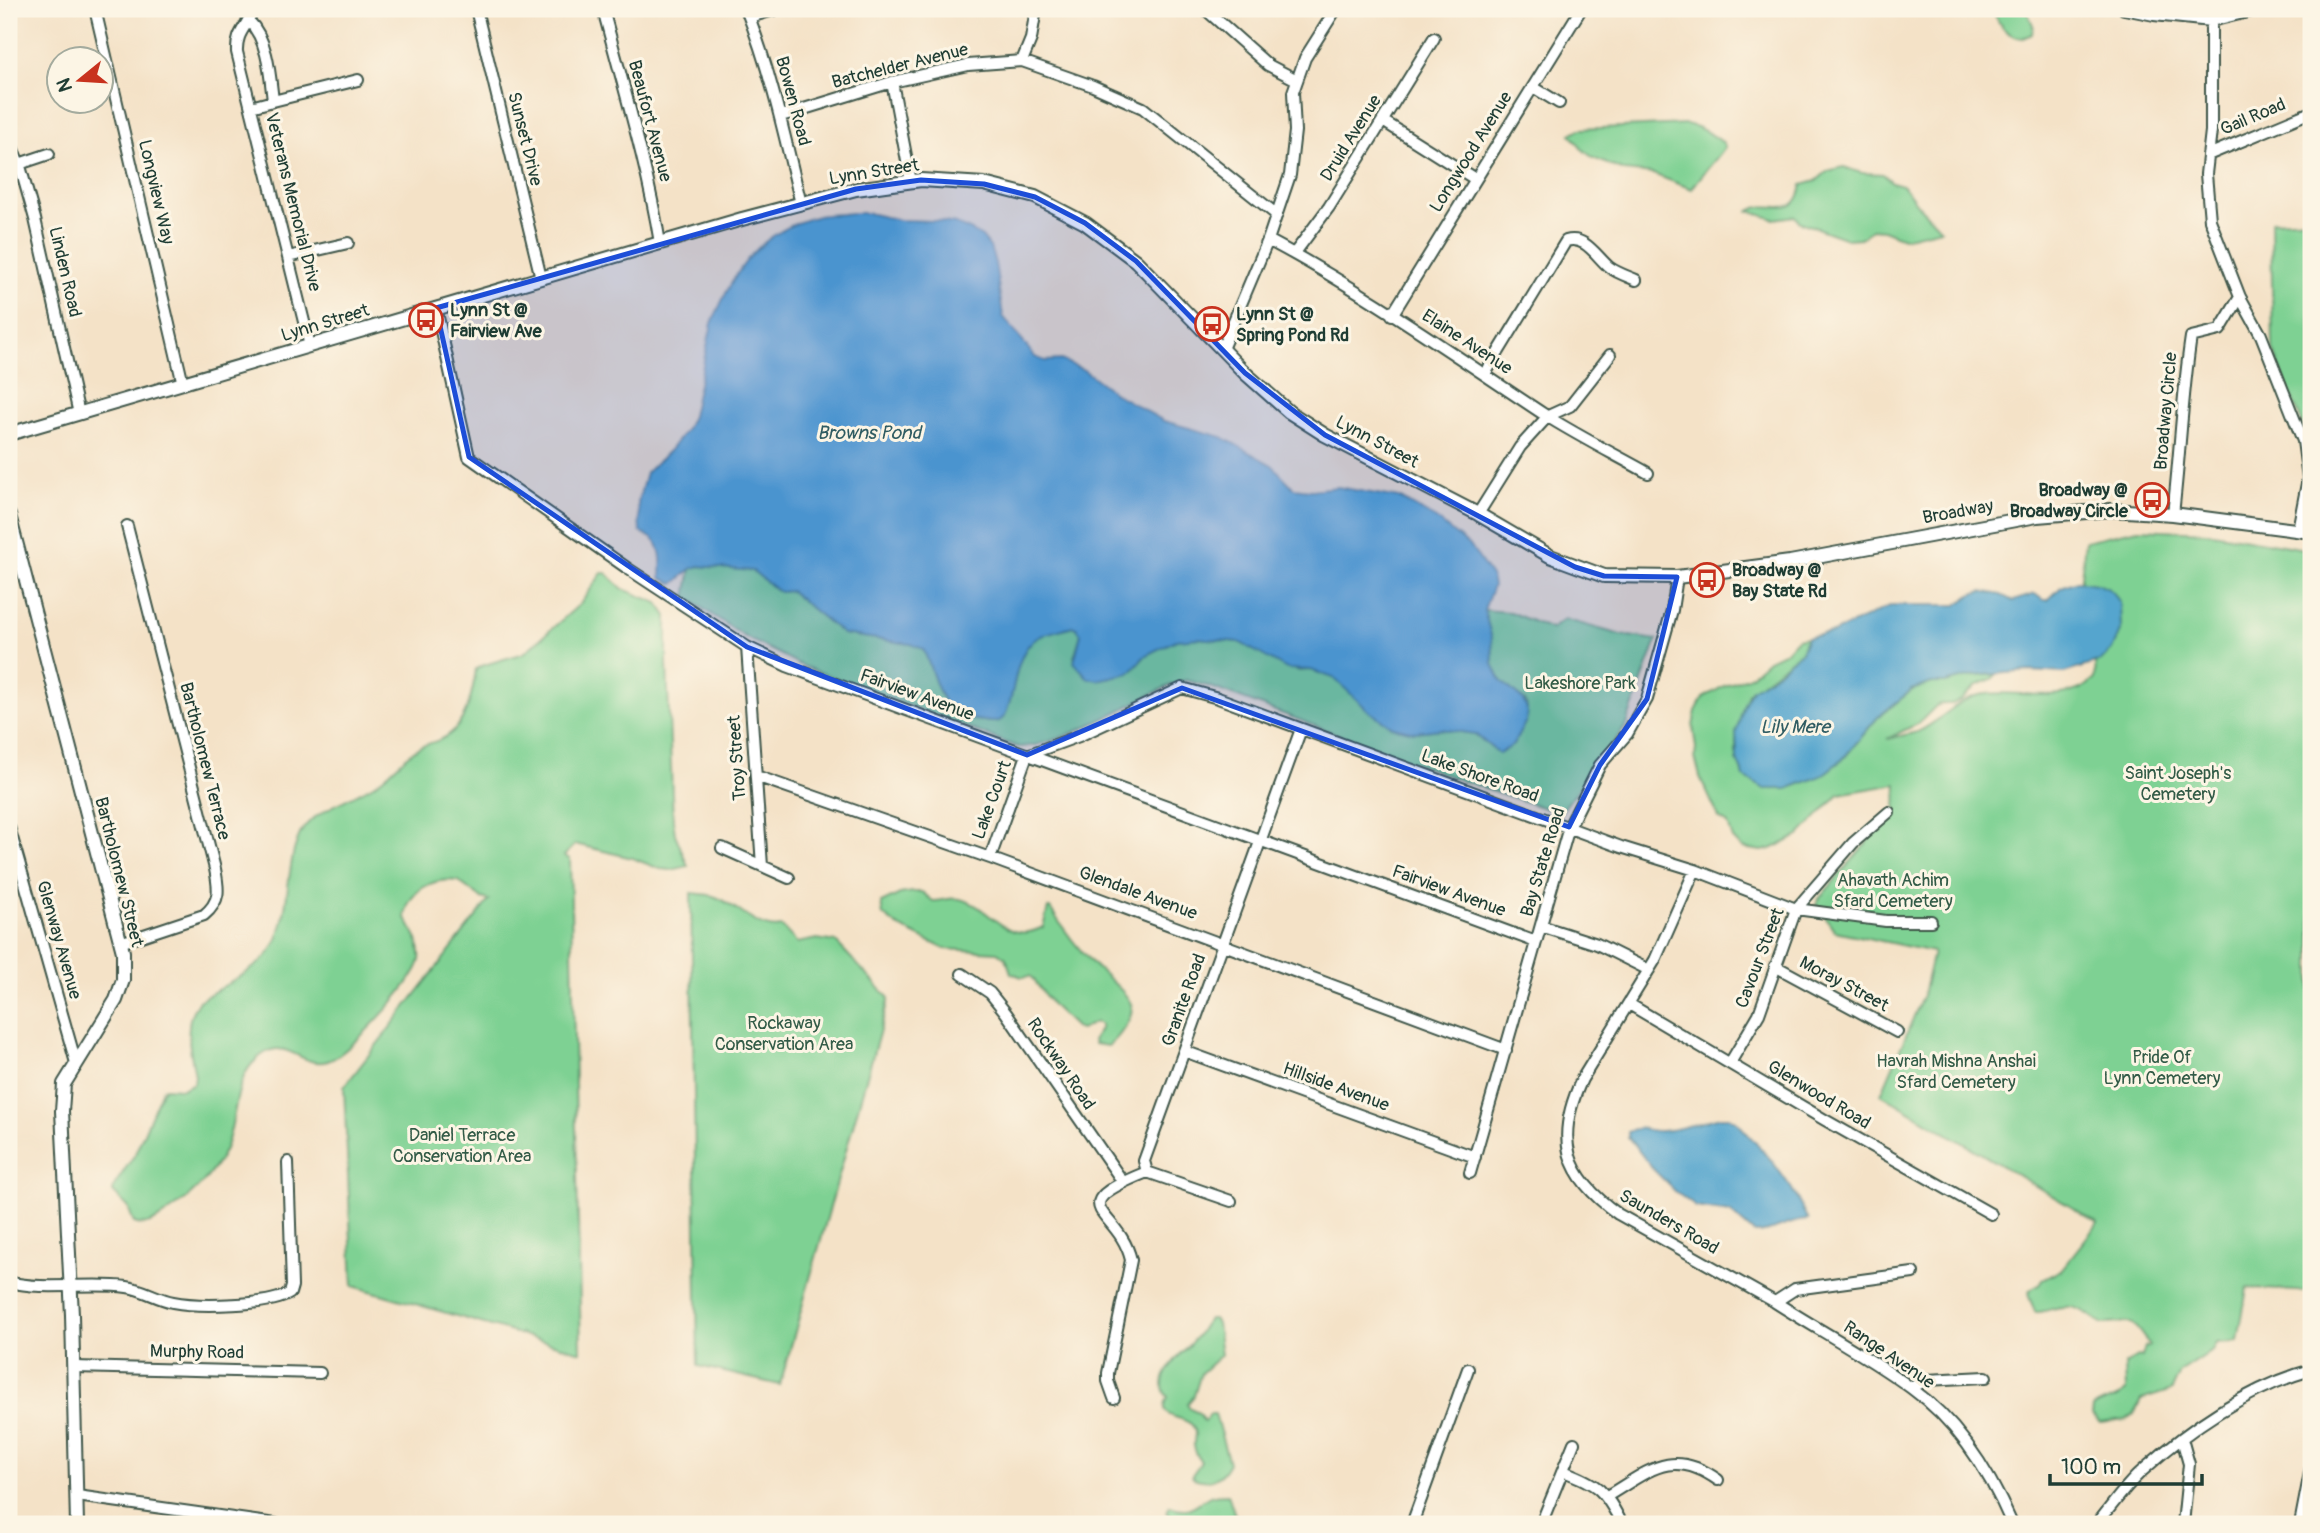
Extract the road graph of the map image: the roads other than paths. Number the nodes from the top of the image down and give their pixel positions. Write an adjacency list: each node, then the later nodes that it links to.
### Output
1 (95, 9): 50 (street, Longview Way)
2 (252, 9): 14 (street, Veterans Memorial Drive)
3 (476, 9): 41 (street, Sunset Drive)
4 (603, 9): 38 (street, Beaufort Avenue)
5 (777, 9): 13 (street)
6 (1036, 9): 17 (street)
7 (1205, 9): 19 (street)
8 (1336, 9): 19 (street)
9 (1581, 9): 21 (street, Longwood Avenue)
10 (2124, 9): 15 (street)
11 (2211, 9): 15 (street)
12 (2260, 9): 15 (street)
13 (748, 13): 26 (street, Bowen Road)
14 (248, 21): 22 (street, Veterans Memorial Drive); 24 (street, Veterans Memorial Drive)
15 (2211, 22): 30 (street)
16 (1434, 38): 27 (street, Druid Avenue)
17 (1022, 61): 20 (street, Batchelder Avenue); 35 (street, Batchelder Avenue)
18 (358, 80): 22 (street)
19 (1297, 80): 35 (street)
20 (892, 82): 26 (street, Batchelder Avenue); 33 (street)
21 (1533, 86): 23 (street); 32 (street, Longwood Avenue)
22 (273, 101): 24 (street, Veterans Memorial Drive)
23 (1559, 103)
24 (251, 107): 40 (street, Veterans Memorial Drive)
25 (2311, 112): 30 (street, Gail Road)
26 (781, 116): 34 (street, Bowen Road)
27 (1383, 121): 32 (street); 39 (street, Druid Avenue)
28 (9, 140): 31 (street, Linden Road)
29 (49, 155): 31 (street)
30 (2208, 155): 43 (street)
31 (19, 164): 51 (street, Linden Road)
32 (1475, 179): 45 (street, Longwood Avenue)
33 (911, 182): 34 (main road, Lynn Street); 47 (main road, Lynn Street)
34 (801, 204): 38 (main road, Lynn Street)
35 (1277, 215): 36 (street)
36 (1268, 240): 39 (street, Elaine Avenue); 47 (street)
37 (348, 243): 40 (street)
38 (660, 243): 41 (main road, Lynn Street)
39 (1294, 254): 45 (street, Elaine Avenue)
40 (288, 257): 46 (street, Veterans Memorial Drive)
41 (541, 278): 44 (main road, Lynn Street)
42 (1636, 280): 49 (street)
43 (2240, 297): 56 (street, Broadway Circle); 59 (street)
44 (436, 308): 46 (main road, Lynn Street); 62 (street, Fairview Avenue)
45 (1392, 315): 49 (street, Elaine Avenue)
46 (310, 346): 50 (main road, Lynn Street)
47 (1222, 349): 55 (main road, Lynn Street)
48 (1610, 355): 52 (street)
49 (1485, 374): 52 (street, Elaine Avenue)
50 (183, 384): 51 (main road, Lynn Street)
51 (79, 414): 53 (main road, Lynn Street)
52 (1548, 416): 54 (street, Elaine Avenue); 55 (street)
53 (9, 434)
54 (1648, 473)
55 (1478, 514): 60 (main road, Lynn Street)
56 (2173, 514): 59 (main road, Broadway); 61 (main road, Broadway)
57 (9, 515): 79 (main road, Bartholomew Street)
58 (127, 526): 79 (street, Bartholomew Terrace)
59 (2305, 531)
60 (1654, 576): 61 (main road, Broadway)
61 (1677, 577): 68 (street, Bay State Road)
62 (747, 647): 64 (street, Fairview Avenue); 65 (street, Troy Street)
63 (1301, 729): 64 (street, Lake Shore Road); 68 (street, Lake Shore Road); 69 (street, Granite Road)
64 (1027, 755): 69 (street, Fairview Avenue); 71 (street, Lake Court)
65 (756, 776): 71 (street, Glendale Avenue); 72 (street, Troy Street)
66 (1889, 812): 75 (street, Cavour Street)
67 (9, 827): 88 (street, Glenway Avenue)
68 (1569, 827): 73 (street, Lake Shore Road); 77 (street, Bay State Road)
69 (1261, 840): 78 (street, Fairview Avenue); 80 (street, Granite Road)
70 (722, 848): 72 (street)
71 (990, 858): 80 (street, Glendale Avenue)
72 (762, 866): 74 (street)
73 (1695, 870): 75 (street, Lake Shore Road); 82 (street, Saunders Road)
74 (789, 878)
75 (1796, 909): 76 (street, Lake Shore Road); 81 (street, Cavour Street)
76 (1931, 921)
77 (1541, 926): 78 (street, Bay State Road); 82 (street)
78 (1536, 942): 86 (street, Bay State Road)
79 (120, 943): 88 (main road, Bartholomew Street)
80 (1223, 943): 86 (street, Glendale Avenue); 87 (street, Granite Road)
81 (1775, 966): 85 (street, Moray Street); 89 (street, Cavour Street)
82 (1649, 970): 84 (street, Saunders Road)
83 (962, 974): 94 (street, Rockway Road)
84 (1629, 1004): 89 (street, Glenwood Road); 100 (street, Saunders Road)
85 (1897, 1032)
86 (1506, 1050): 90 (street, Bay State Road)
87 (1184, 1051): 90 (street, Hillside Avenue); 92 (street, Granite Road)
88 (76, 1063): 99 (main road, Bartholomew Street)
89 (1730, 1063): 96 (street, Glenwood Road)
90 (1475, 1157): 93 (street, Bay State Road)
91 (288, 1162): 99 (street)
92 (1147, 1172): 94 (street); 95 (street)
93 (1470, 1173)
94 (1122, 1182): 107 (street)
95 (1231, 1201)
96 (1991, 1214)
97 (1913, 1273): 100 (street)
98 (9, 1282): 99 (street)
99 (70, 1285): 101 (main road, Bartholomew Street)
100 (1775, 1302): 106 (street, Range Avenue)
101 (74, 1367): 104 (street, Murphy Road); 113 (main road, Bartholomew Street)
102 (1468, 1369): 117 (street)
103 (2311, 1370): 108 (street)
104 (320, 1373)
105 (1986, 1377): 106 (street)
106 (1911, 1388): 120 (street, Range Avenue)
107 (1114, 1398)
108 (2182, 1439): 121 (street); 122 (street)
109 (1574, 1443): 111 (street)
110 (2311, 1467): 123 (street)
111 (1563, 1471): 114 (street); 118 (street)
112 (1718, 1480): 114 (street)
113 (77, 1496): 115 (main road, Bartholomew Street); 116 (street)
114 (1607, 1496): 119 (street)
115 (77, 1524)
116 (275, 1524)
117 (1412, 1524)
118 (1541, 1524)
119 (1622, 1524)
120 (2012, 1524)
121 (2097, 1524)
122 (2183, 1524)
123 (2300, 1524)

